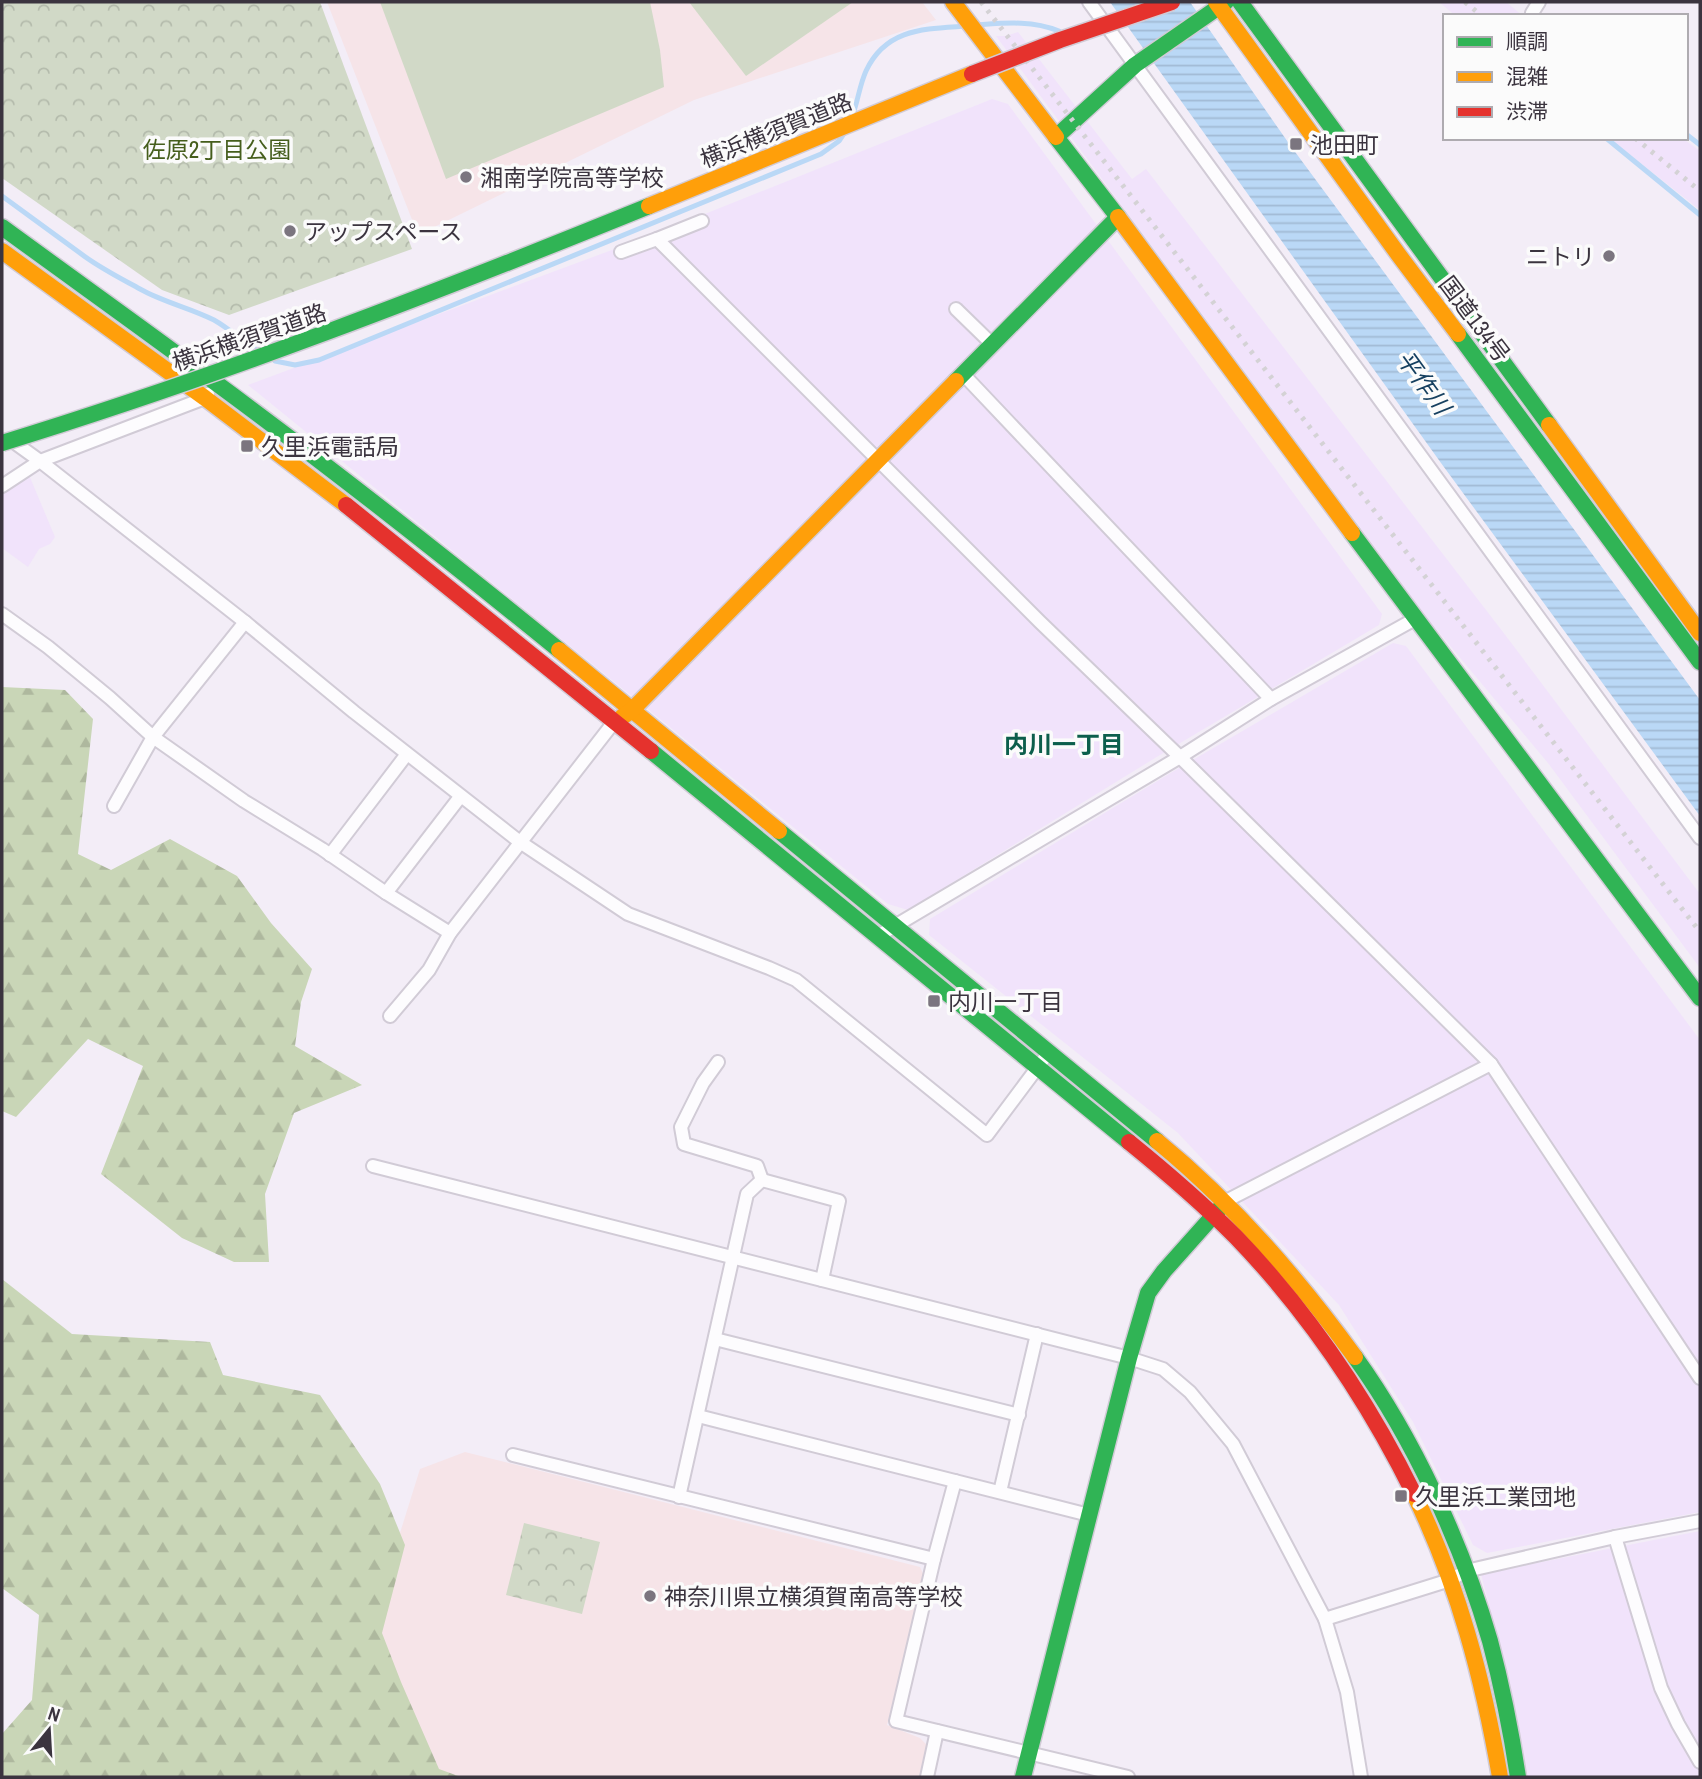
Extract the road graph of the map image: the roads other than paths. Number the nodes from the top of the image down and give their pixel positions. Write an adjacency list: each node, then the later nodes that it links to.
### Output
1 (953, 2): 8 (main road)
2 (1089, 2): 7 (street)
3 (1135, 2): 20 (main road, 横浜横須賀道路)
4 (1172, 2): 21 (main road, 横浜横須賀道路, bridge)
5 (1240, 2): 28 (main road, 国道134号)
6 (1217, 6): 7 (main road); 29 (main road, 国道134号)
7 (1140, 62): 8 (main road); 38 (street)
8 (1056, 137): 9 (main road)
9 (1118, 217): 16 (main road); 26 (main road)
10 (702, 221): 12 (street)
11 (2, 227): 18 (main road)
12 (657, 239): 14 (street); 22 (street)
13 (2, 251): 19 (main road)
14 (621, 252)
15 (956, 309): 16 (street)
16 (992, 344): 17 (main road)
17 (963, 374): 22 (main road); 30 (street)
18 (217, 383): 19 (street); 31 (main road)
19 (205, 398): 23 (street); 32 (main road)
20 (2, 432): 23 (street)
21 (2, 443)
22 (878, 460): 31 (main road); 35 (street)
23 (40, 461): 24 (street); 27 (street)
24 (2, 486)
25 (2, 614): 33 (street)
26 (1415, 619): 30 (street); 45 (main road)
27 (245, 622): 33 (street); 34 (street)
28 (1700, 633)
29 (1700, 662)
30 (1271, 699): 35 (street)
31 (631, 711): 32 (main road); 42 (main road)
32 (614, 722): 39 (street); 44 (main road)
33 (153, 737): 37 (street); 40 (street)
34 (407, 754): 36 (street); 40 (street)
35 (1180, 757): 42 (street); 49 (street)
36 (460, 797): 39 (street); 41 (street)
37 (114, 806)
38 (1700, 838)
39 (520, 842): 43 (street); 50 (street)
40 (330, 855): 41 (street)
41 (386, 893): 43 (street)
42 (896, 927): 44 (street); 47 (main road)
43 (450, 933): 46 (street)
44 (878, 936): 50 (main road)
45 (1700, 998)
46 (390, 1016)
47 (1049, 1052): 50 (street); 53 (main road)
48 (718, 1062): 52 (street)
49 (1492, 1064): 53 (street); 60 (street)
50 (1038, 1067): 54 (main road)
51 (373, 1166): 55 (street)
52 (762, 1180): 55 (street); 56 (street)
53 (1226, 1201): 54 (main road); 71 (main road)
54 (1213, 1216): 59 (main road); 72 (main road)
55 (733, 1258): 56 (street); 58 (street)
56 (822, 1280): 57 (street)
57 (1037, 1334): 59 (street); 61 (street)
58 (715, 1339): 61 (street); 62 (street)
59 (1129, 1358): 67 (main road); 73 (street)
60 (1700, 1378)
61 (1019, 1415): 65 (street)
62 (698, 1416): 64 (street); 66 (street)
63 (513, 1455): 66 (street)
64 (955, 1481): 65 (street); 70 (street)
65 (1000, 1492): 67 (street)
66 (679, 1497): 70 (street)
67 (1089, 1515): 75 (main road)
68 (1700, 1521): 69 (street)
69 (1615, 1537): 71 (street); 76 (street)
70 (934, 1559): 74 (street)
71 (1466, 1571): 72 (street); 82 (main road)
72 (1450, 1580): 73 (street); 81 (main road)
73 (1325, 1619): 80 (street)
74 (937, 1731): 75 (street); 77 (street)
75 (1029, 1754): 78 (main road); 79 (street)
76 (1700, 1762)
77 (927, 1777)
78 (1023, 1777)
79 (1128, 1777)
80 (1361, 1777)
81 (1500, 1777)
82 (1518, 1777)

